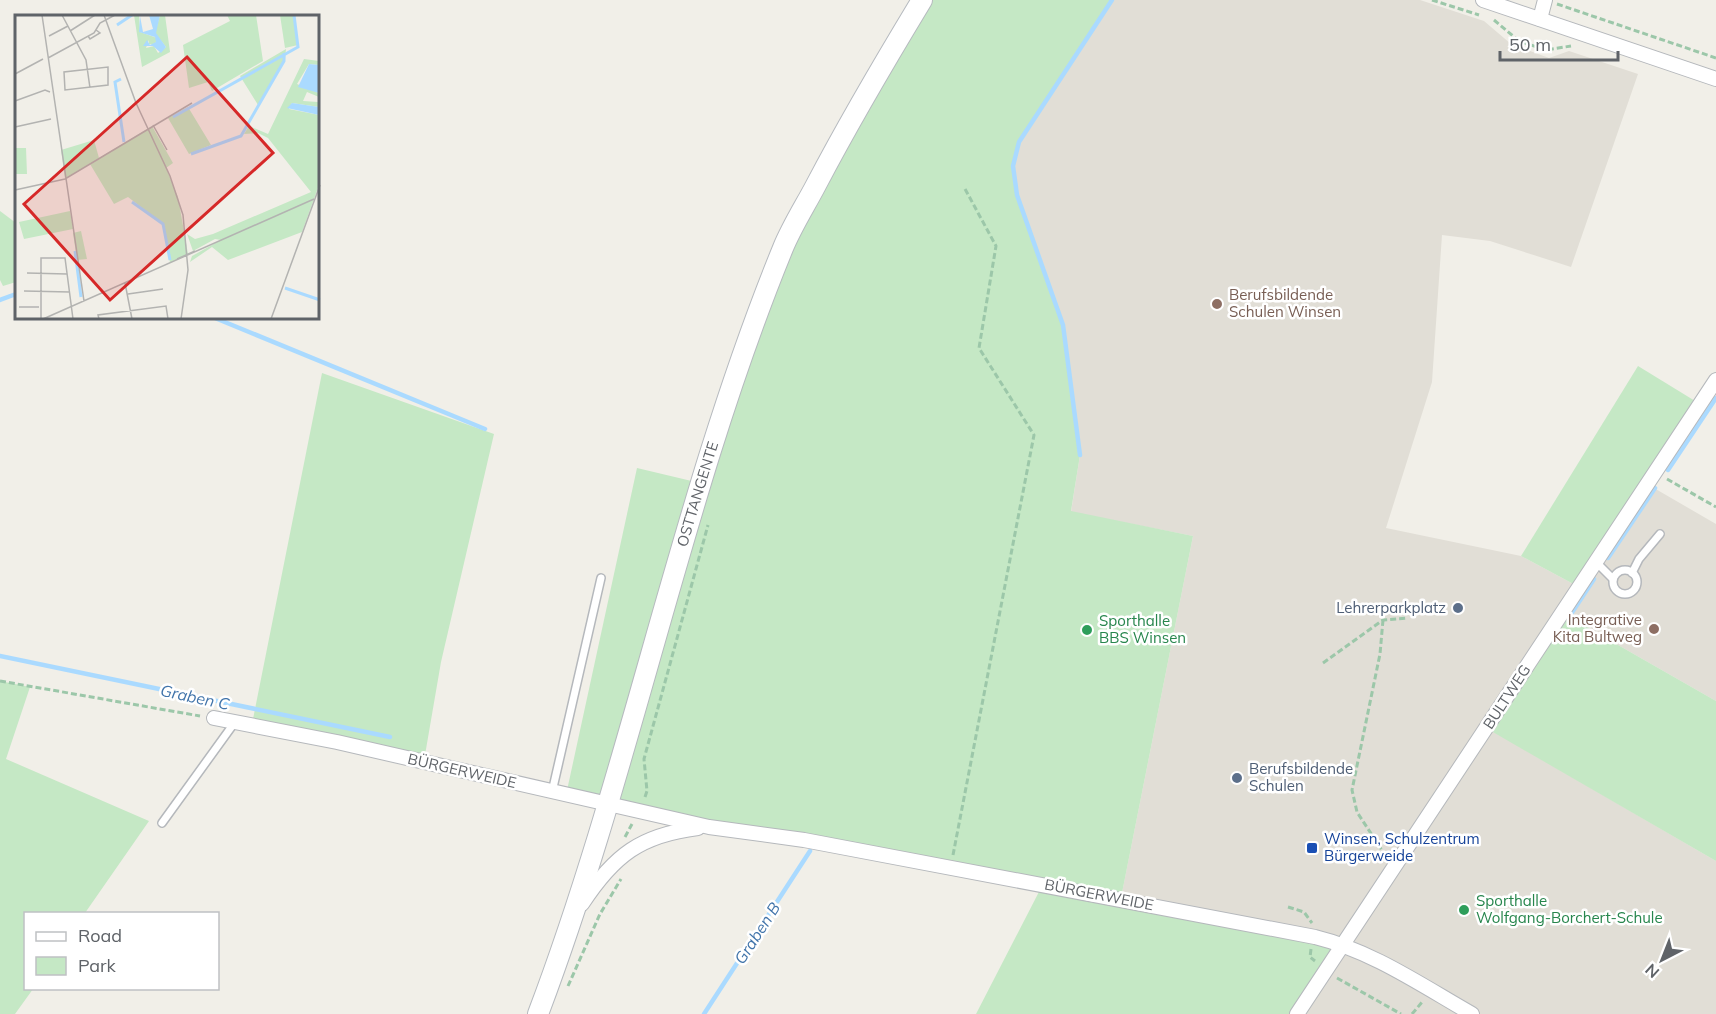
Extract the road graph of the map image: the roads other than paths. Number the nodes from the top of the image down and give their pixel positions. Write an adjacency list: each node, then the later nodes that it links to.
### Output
1 (922, 0): 15 (main road, OSTTANGENTE)
2 (1483, 0): 4 (street)
3 (1550, 2): 4 (street)
4 (1540, 19): 5 (street)
5 (1716, 79)
6 (1716, 380): 8 (street, BULTWEG)
7 (1660, 534): 9 (lane)
8 (1596, 562): 11 (lane); 19 (street, BULTWEG)
9 (1632, 573): 11 (lane); 11 (lane)
10 (601, 578): 14 (lane)
11 (1613, 579)
12 (214, 718): 13 (street, BÜRGERWEIDE)
13 (235, 722): 14 (street, BÜRGERWEIDE); 16 (lane)
14 (552, 792): 15 (street, BÜRGERWEIDE)
15 (609, 805): 17 (street, BÜRGERWEIDE); 18 (main road, OSTTANGENTE)
16 (162, 823)
17 (710, 826): 18 (street, BÜRGERWEIDE); 19 (street, BÜRGERWEIDE)
18 (576, 913): 20 (main road, OSTTANGENTE)
19 (1345, 944): 21 (street, BULTWEG); 22 (street, BÜRGERWEIDE)
20 (538, 1014)
21 (1297, 1014)
22 (1472, 1014)

